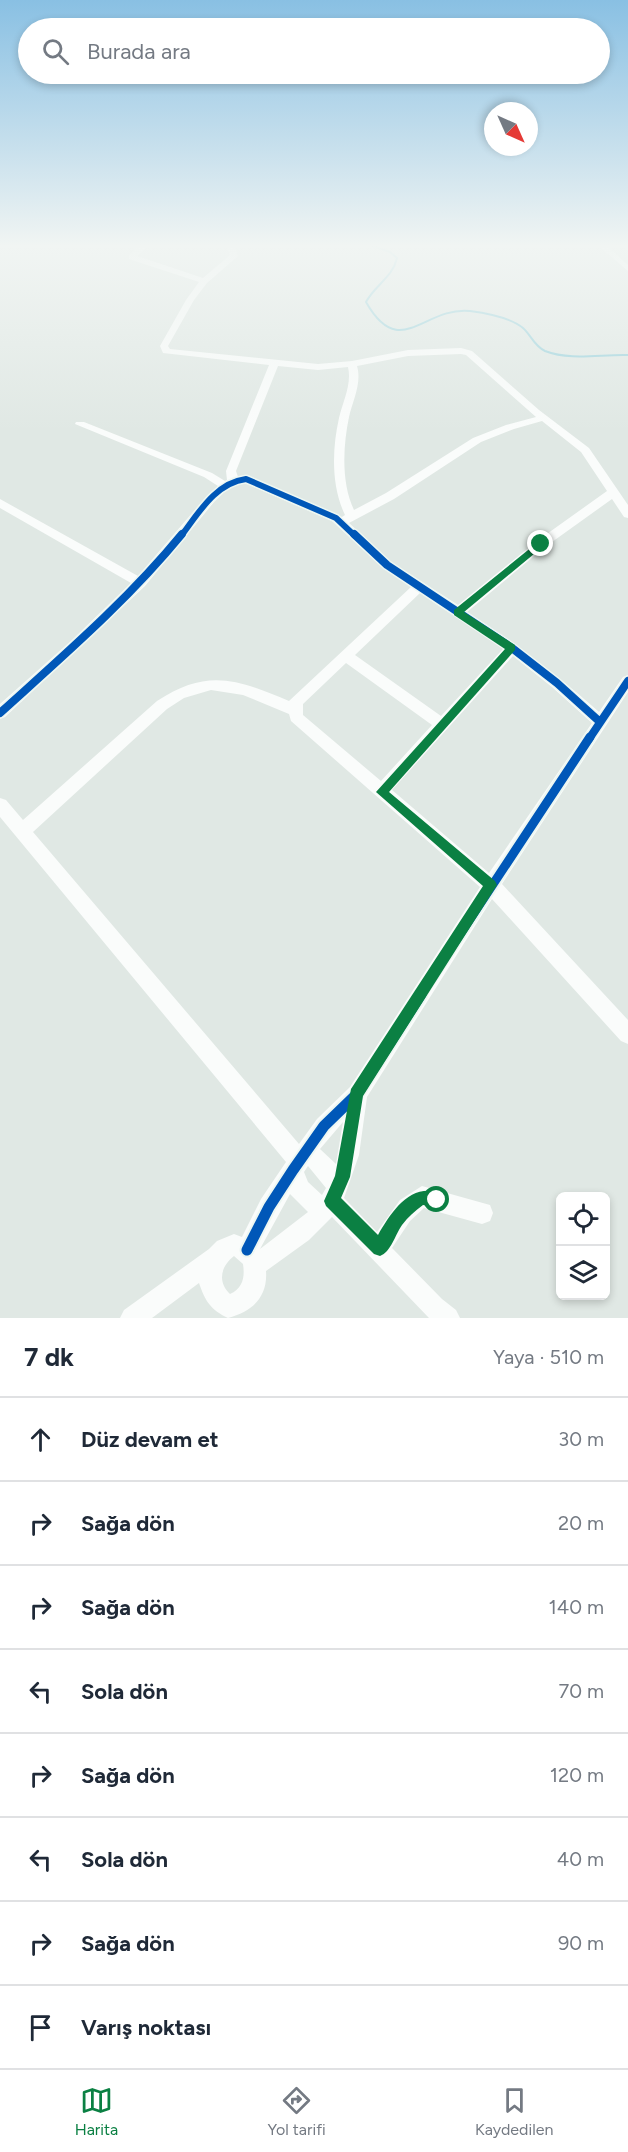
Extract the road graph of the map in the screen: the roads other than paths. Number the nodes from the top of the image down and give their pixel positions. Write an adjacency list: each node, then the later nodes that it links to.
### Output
1 (186, 308): 2 (street)
2 (275, 362): 3 (street); 6 (street)
3 (352, 364): 4 (street); 10 (street)
4 (543, 418): 7 (street); 10 (street)
5 (80, 424): 6 (street)
6 (229, 483): 10 (street); 11 (street)
7 (614, 492): 9 (street); 13 (street)
8 (0, 503): 11 (street)
9 (628, 514)
10 (347, 519): 12 (street)
11 (141, 583): 18 (street)
12 (418, 587): 13 (street); 15 (street)
13 (457, 613): 14 (street)
14 (512, 648): 19 (street); 20 (street)
15 (346, 656): 17 (street); 20 (street)
16 (628, 681): 19 (street)
17 (294, 710): 21 (street); 23 (street)
18 (0, 713)
19 (600, 722): 24 (street)
20 (443, 724): 21 (street)
21 (381, 792): 24 (street)
22 (0, 805): 23 (street)
23 (21, 831): 27 (street)
24 (491, 885): 25 (street); 26 (street)
25 (628, 1034)
26 (357, 1094): 27 (street); 28 (street)
27 (299, 1161): 28 (street); 28 (street); 32 (street)
28 (331, 1200): 30 (street); 32 (street)
29 (482, 1213): 30 (street)
30 (380, 1248): 35 (street)
31 (216, 1257): 32 (street); 33 (street); 34 (street)
32 (251, 1258): 33 (street)
33 (227, 1312)
34 (132, 1318)
35 (448, 1318)

